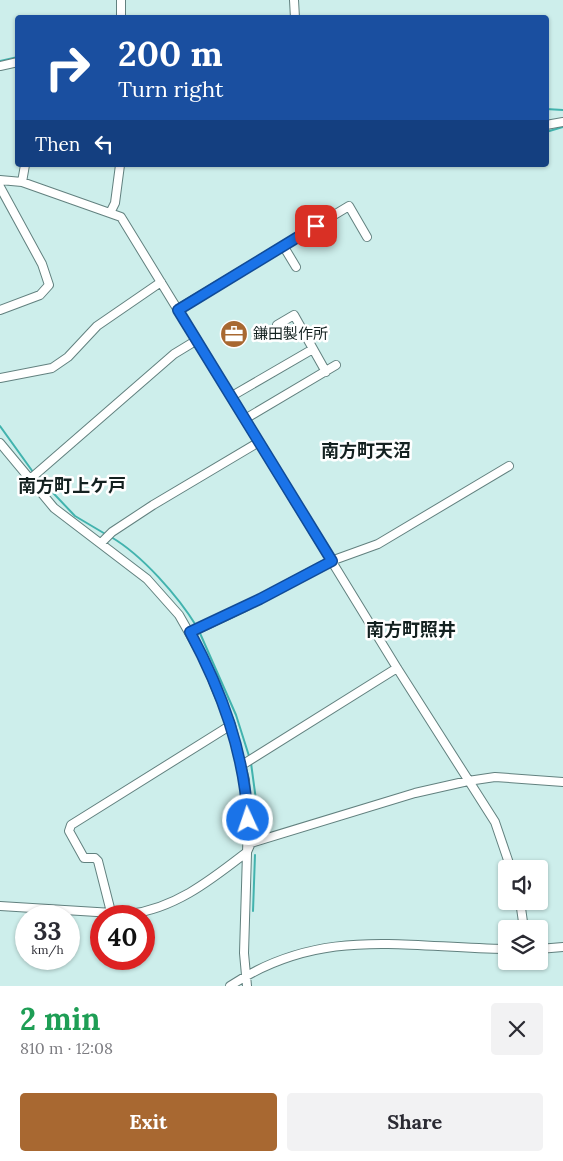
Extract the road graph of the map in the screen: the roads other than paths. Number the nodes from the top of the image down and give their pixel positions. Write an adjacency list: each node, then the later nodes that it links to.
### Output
1 (121, 0): 3 (street)
2 (294, 0): 4 (street)
3 (121, 15)
4 (295, 15)
5 (15, 63): 6 (street)
6 (0, 66)
7 (563, 122): 8 (street)
8 (549, 124)
9 (25, 167): 12 (street)
10 (120, 167): 14 (street)
11 (0, 180): 12 (street)
12 (22, 182): 14 (street)
13 (0, 187): 19 (street)
14 (110, 213): 18 (street)
15 (368, 237): 16 (street)
16 (284, 247): 17 (street); 20 (street)
17 (296, 267)
18 (161, 282): 20 (street); 26 (street)
19 (0, 310)
20 (178, 310): 22 (street)
21 (277, 325): 23 (street)
22 (197, 340): 27 (street); 32 (street)
23 (313, 349): 25 (street); 27 (street)
24 (336, 365): 25 (street)
25 (326, 372): 28 (street)
26 (0, 377)
27 (232, 396): 28 (street)
28 (245, 419): 29 (street)
29 (259, 442): 33 (street); 34 (street)
30 (0, 443): 32 (street)
31 (509, 466): 34 (street)
32 (34, 476): 33 (street)
33 (106, 538): 35 (street)
34 (332, 561): 35 (street); 36 (street)
35 (195, 630): 37 (street)
36 (397, 668): 38 (street); 39 (street)
37 (231, 725): 38 (street); 43 (street)
38 (248, 761): 41 (street)
39 (468, 781): 40 (street); 41 (street); 42 (street)
40 (563, 782)
41 (247, 852): 45 (street); 50 (street)
42 (508, 860)
43 (108, 905)
44 (0, 906): 46 (street)
45 (155, 910)
46 (90, 911)
47 (563, 947): 48 (street)
48 (548, 948)
49 (498, 949): 50 (street)
50 (245, 976): 51 (street); 52 (street)
51 (230, 986)
52 (247, 986)

